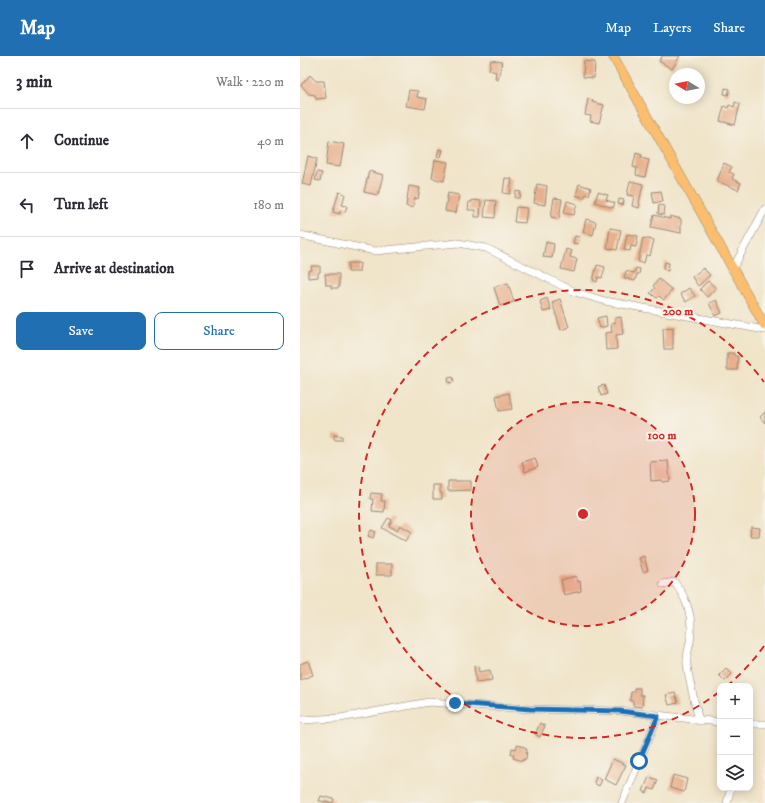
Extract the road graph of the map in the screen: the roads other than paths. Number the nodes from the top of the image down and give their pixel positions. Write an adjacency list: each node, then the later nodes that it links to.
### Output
1 (613, 56): 4 (main road)
2 (765, 209): 4 (street)
3 (300, 235): 6 (street)
4 (732, 270): 5 (main road)
5 (765, 326)
6 (765, 330)
7 (663, 584): 10 (street)
8 (658, 716): 9 (street); 10 (street); 15 (street)
9 (300, 720)
10 (699, 721): 11 (street)
11 (717, 722)
12 (753, 724): 13 (street)
13 (765, 724)
14 (730, 791): 16 (street)
15 (622, 803)
16 (727, 803)

